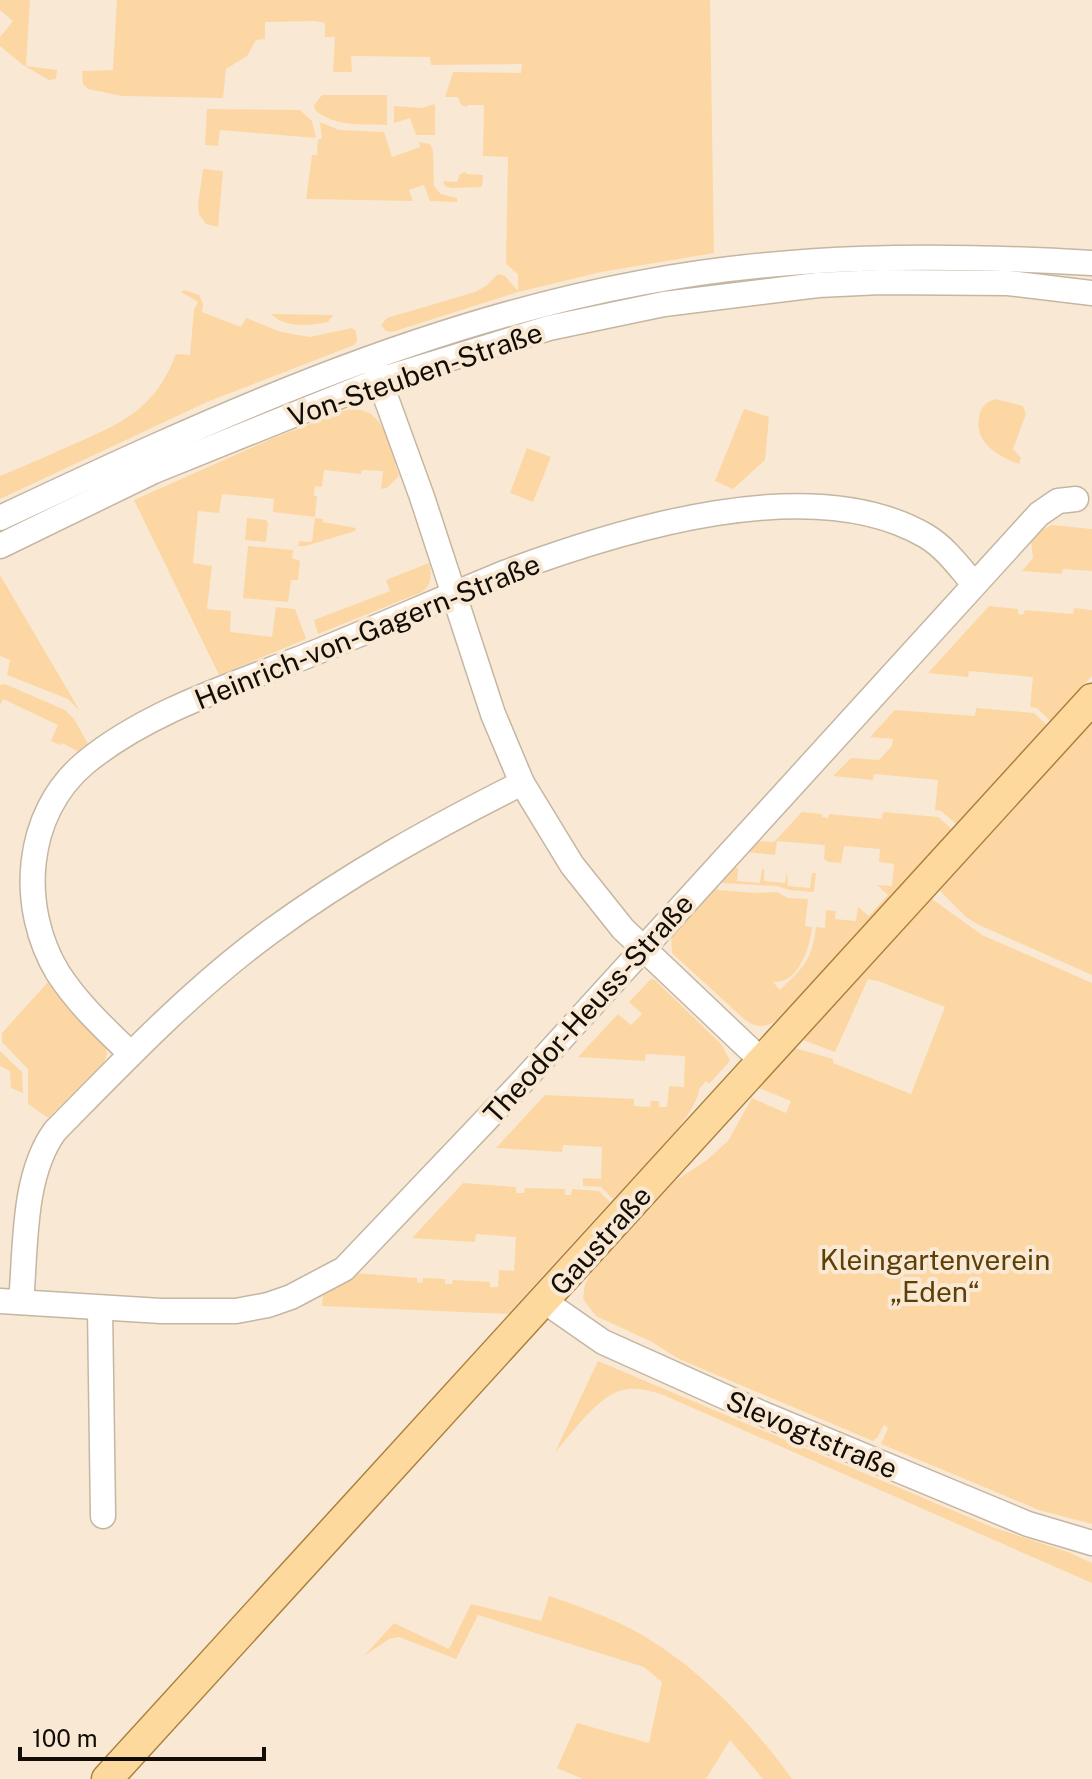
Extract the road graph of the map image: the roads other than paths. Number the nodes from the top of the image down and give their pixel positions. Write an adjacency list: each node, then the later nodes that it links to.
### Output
1 (1092, 263): 3 (street, Von-Steuben-Straße)
2 (1092, 293): 4 (street, Von-Steuben-Straße)
3 (371, 357): 4 (street); 6 (street, Von-Steuben-Straße)
4 (380, 380): 7 (street, Von-Steuben-Straße); 9 (street)
5 (1076, 499): 8 (street, Theodor-Heuss-Straße)
6 (0, 518)
7 (0, 546)
8 (974, 584): 9 (street, Heinrich-von-Gagern-Straße); 12 (street, Theodor-Heuss-Straße)
9 (454, 594): 11 (street); 13 (street, Heinrich-von-Gagern-Straße)
10 (1092, 699): 14 (main road, Gaustraße)
11 (522, 783): 12 (street); 13 (street)
12 (642, 949): 14 (street); 17 (street, Theodor-Heuss-Straße)
13 (131, 1054): 16 (street)
14 (762, 1061): 15 (main road, Gaustraße)
15 (544, 1301): 19 (street, Slevogtstraße); 20 (main road, Gaustraße)
16 (11, 1302): 17 (street, Theodor-Heuss-Straße)
17 (100, 1308): 18 (street)
18 (103, 1516)
19 (1092, 1543)
20 (106, 1779)

